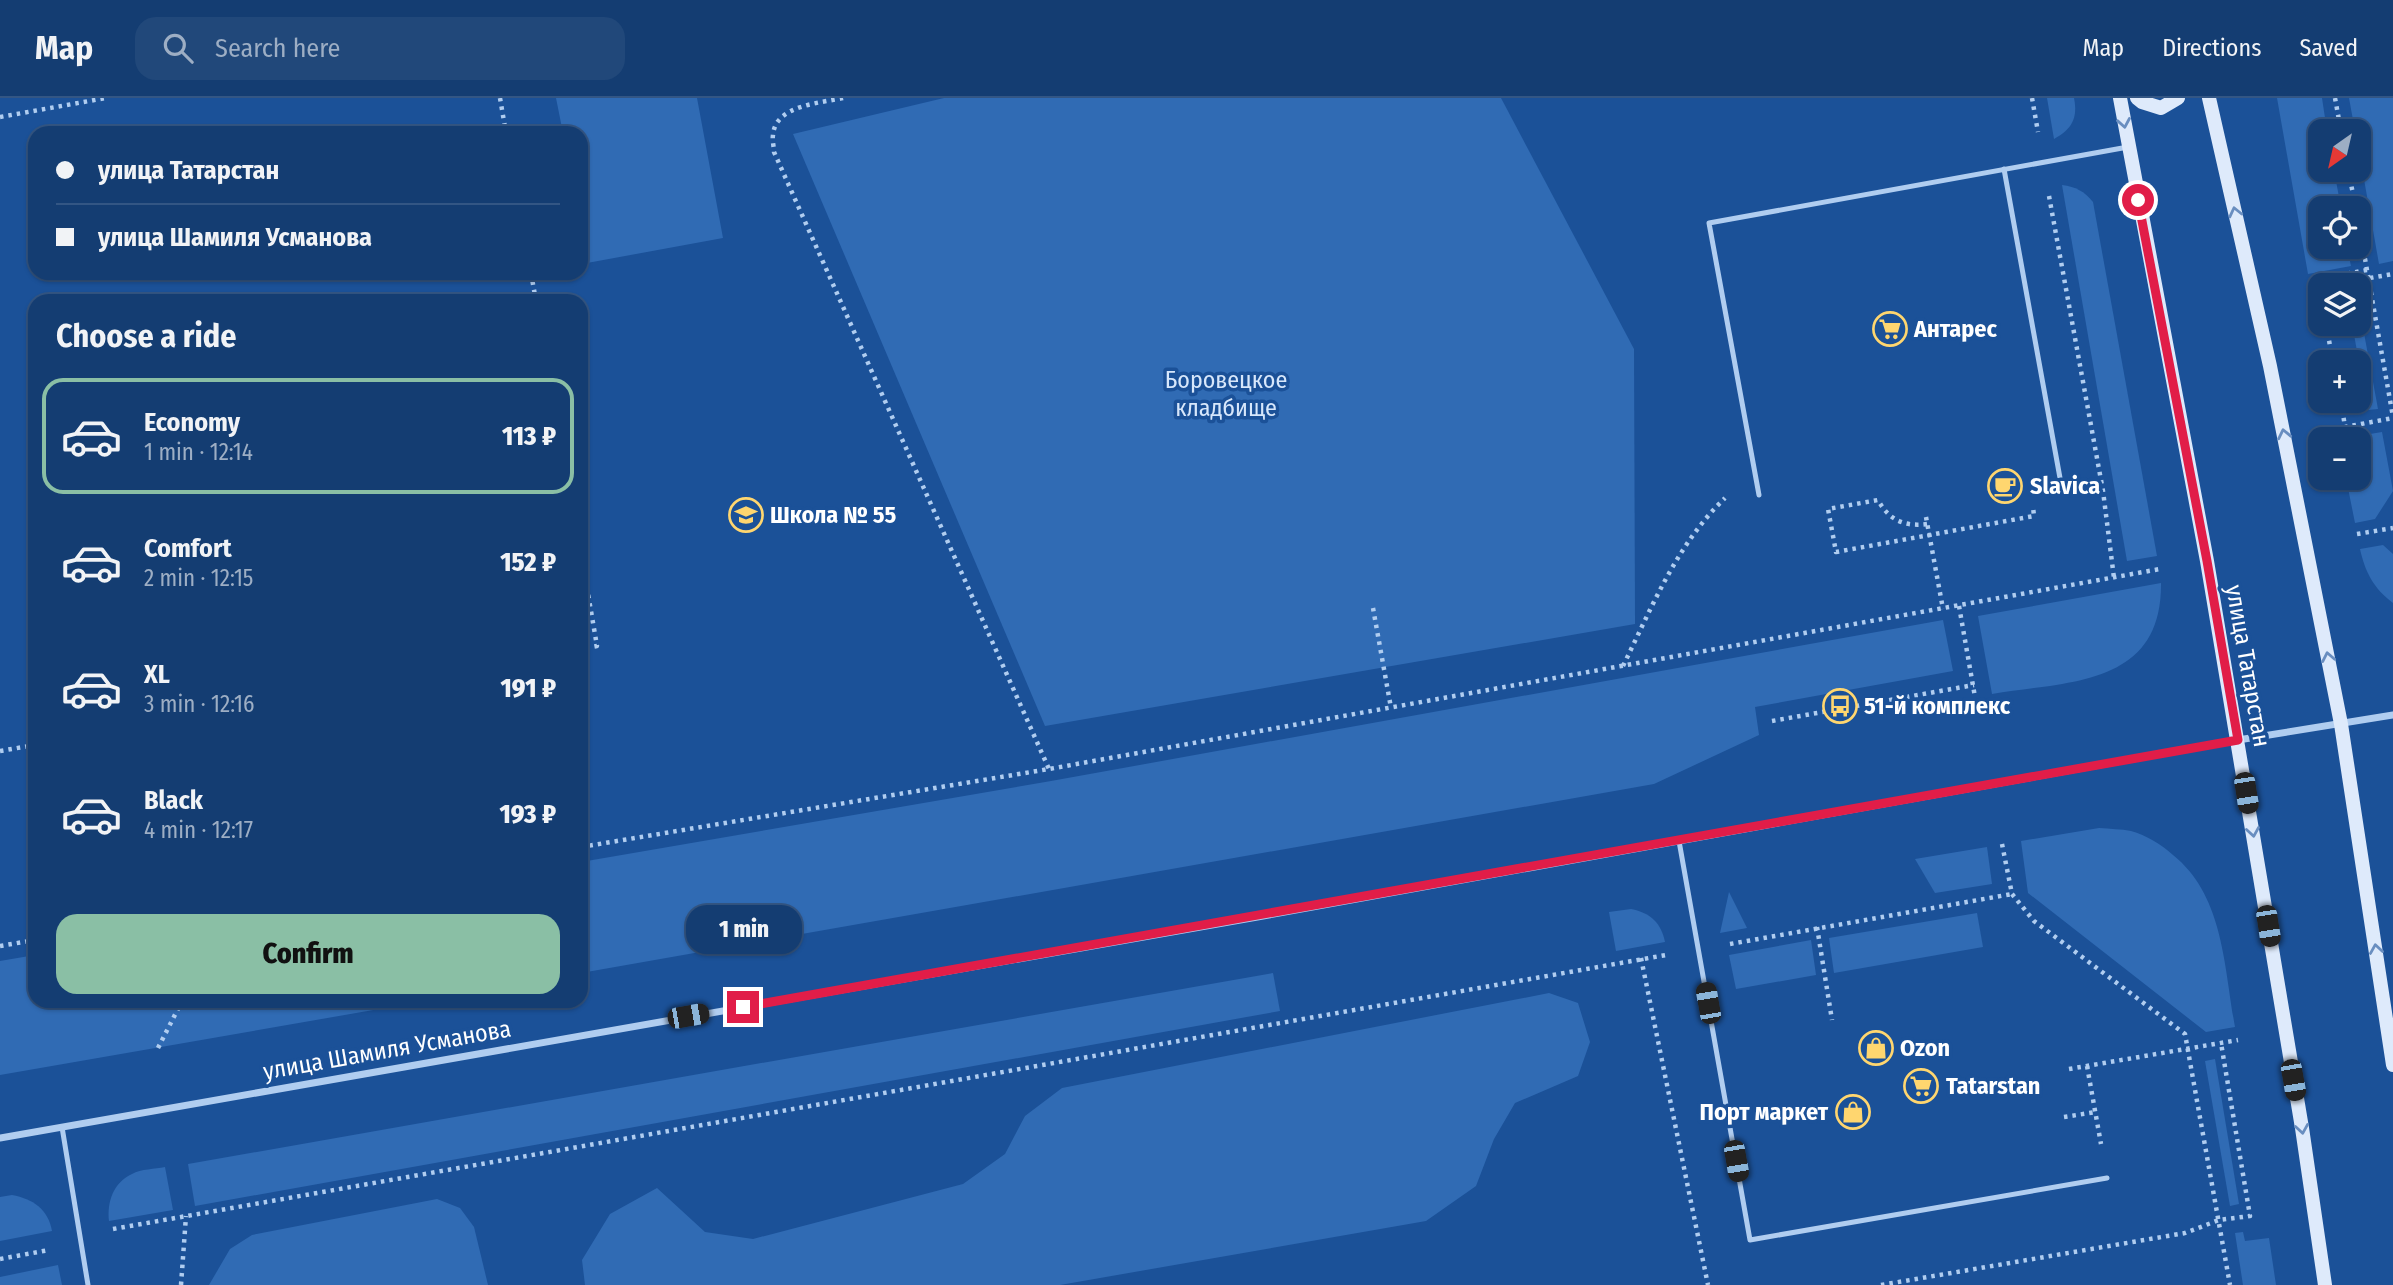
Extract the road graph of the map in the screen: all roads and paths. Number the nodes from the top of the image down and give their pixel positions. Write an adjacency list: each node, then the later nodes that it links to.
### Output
1 (106, 98): 9 (path)
2 (500, 98): 11 (path)
3 (843, 98): 50 (path)
4 (2120, 98): 12 (street, улица Татарстан, one-way to 12)
5 (2137, 98): 6 (street)
6 (2178, 98)
7 (2208, 98): 46 (street, one-way to 7)
8 (2335, 98): 10 (path)
9 (0, 117)
10 (2339, 119)
11 (505, 126)
12 (2128, 147): 13 (lane); 47 (street, улица Татарстан)
13 (2043, 162): 14 (lane); 34 (path)
14 (2004, 169): 24 (lane); 25 (lane)
15 (2366, 259): 16 (path)
16 (2368, 270): 17 (path); 18 (path)
17 (2351, 273)
18 (2369, 273)
19 (2393, 274): 20 (path)
20 (2371, 278)
21 (2371, 284): 23 (path)
22 (2343, 413): 23 (path)
23 (2393, 417)
24 (2062, 489)
25 (1759, 495)
26 (1707, 515): 40 (path)
27 (2034, 516): 32 (path)
28 (1926, 517): 29 (path)
29 (1927, 524): 32 (path); 32 (path)
30 (2393, 528): 31 (path)
31 (2357, 534)
32 (1929, 536): 38 (path)
33 (2160, 569): 34 (path)
34 (2114, 578): 36 (path)
35 (588, 594): 39 (path)
36 (1959, 606): 38 (path); 41 (path)
37 (1373, 608): 43 (path)
38 (1943, 609): 40 (path)
39 (588, 648)
40 (1623, 667): 43 (path)
41 (1974, 685): 42 (path); 45 (path)
42 (1975, 696)
43 (1391, 708): 50 (path)
44 (2393, 715): 46 (street, улица Шамиля Усманова)
45 (1772, 721)
46 (2341, 724): 47 (street, улица Шамиля Усманова); 66 (street, one-way to 46)
47 (2238, 740): 51 (street, улица Шамиля Усманова); 83 (street, улица Татарстан, one-way to 83)
48 (28, 745): 49 (path)
49 (0, 751)
50 (1049, 769): 53 (path)
51 (1678, 841): 58 (lane); 71 (street, улица Шамиля Усманова)
52 (2002, 844): 54 (path)
53 (588, 846)
54 (2011, 894): 55 (path); 65 (path)
55 (1817, 928): 58 (path); 61 (path)
56 (28, 941): 57 (path)
57 (0, 946)
58 (1698, 950): 59 (path); 73 (lane)
59 (1641, 958): 74 (path); 80 (path)
60 (178, 1008): 64 (path)
61 (1832, 1020)
62 (2238, 1040): 63 (path)
63 (2221, 1043): 65 (path); 75 (path)
64 (158, 1048)
65 (2189, 1048): 67 (path); 75 (path)
66 (2393, 1065)
67 (2087, 1066): 68 (path); 69 (path)
68 (2069, 1069)
69 (2096, 1112): 70 (path); 73 (path)
70 (2064, 1117)
71 (61, 1127): 72 (street, улица Шамиля Усманова); 76 (lane)
72 (0, 1138)
73 (2107, 1178)
74 (186, 1216): 76 (path); 79 (path)
75 (2219, 1220): 81 (path); 82 (path)
76 (81, 1235): 77 (path); 78 (lane)
77 (0, 1259)
78 (88, 1285)
79 (181, 1285)
80 (1707, 1285)
81 (1881, 1285)
82 (2230, 1285)
83 (2325, 1285)

